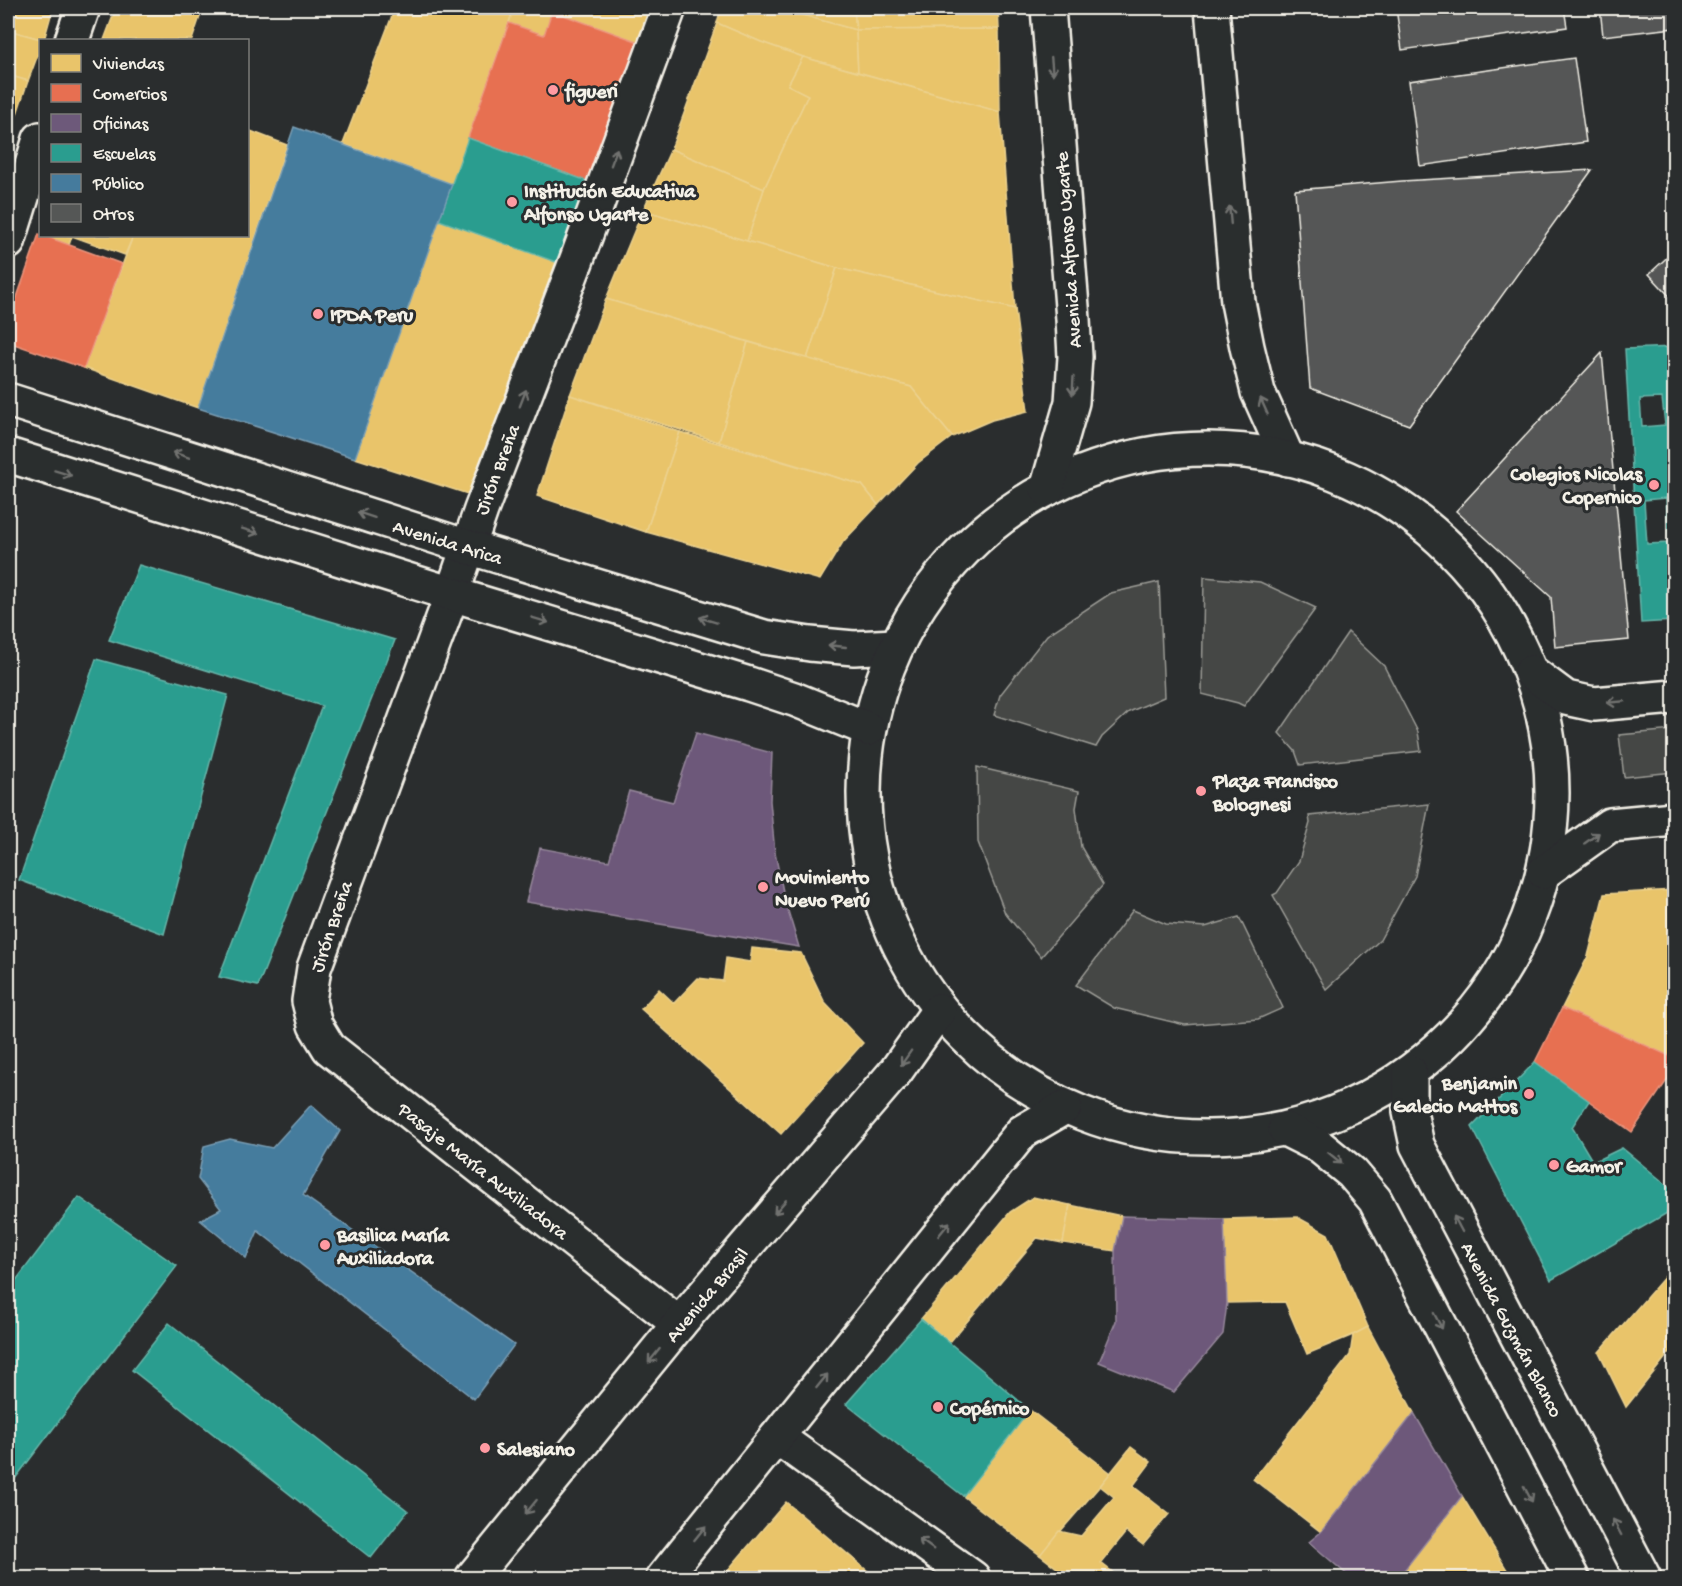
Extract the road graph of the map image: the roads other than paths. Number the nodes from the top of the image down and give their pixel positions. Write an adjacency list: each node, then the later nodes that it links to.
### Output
1 (83, 8): 5 (main road)
2 (669, 8): 12 (main road, Jirón Breña, one-way to 2)
3 (1048, 8): 11 (main road, Avenida Alfonso Ugarte, one-way to 11)
4 (1212, 8): 10 (main road, one-way to 4)
5 (72, 39)
6 (39, 142): 7 (main road)
7 (8, 242)
8 (8, 400): 12 (main road, Avenida Arica, one-way to 8)
9 (8, 455): 13 (main road, one-way to 13)
10 (1288, 459): 11 (main road); 15 (main road)
11 (1047, 489): 14 (main road)
12 (468, 548): 13 (main road, Jirón Breña); 14 (main road, Avenida Arica, one-way to 12)
13 (452, 594): 17 (main road, one-way to 17); 20 (main road, Jirón Breña)
14 (896, 646): 17 (main road)
15 (1531, 672): 16 (main road, one-way to 15); 19 (main road)
16 (1674, 697)
17 (868, 729): 21 (main road)
18 (1674, 819): 19 (main road, one-way to 18)
19 (1544, 872): 22 (main road)
20 (309, 1001): 25 (main road, Pasaje María Auxiliadora)
21 (939, 1010): 23 (main road); 25 (main road, Avenida Brasil, one-way to 25)
22 (1410, 1072): 24 (main road); 31 (main road, Avenida Guzmán Blanco, one-way to 22)
23 (1065, 1107): 24 (main road); 26 (main road, one-way to 23)
24 (1285, 1129): 30 (main road, one-way to 30)
25 (680, 1324): 27 (main road, Avenida Brasil, one-way to 27)
26 (777, 1437): 28 (main road, one-way to 26); 29 (main road, one-way to 26)
27 (472, 1578)
28 (663, 1578)
29 (974, 1578)
30 (1572, 1578)
31 (1644, 1578)

